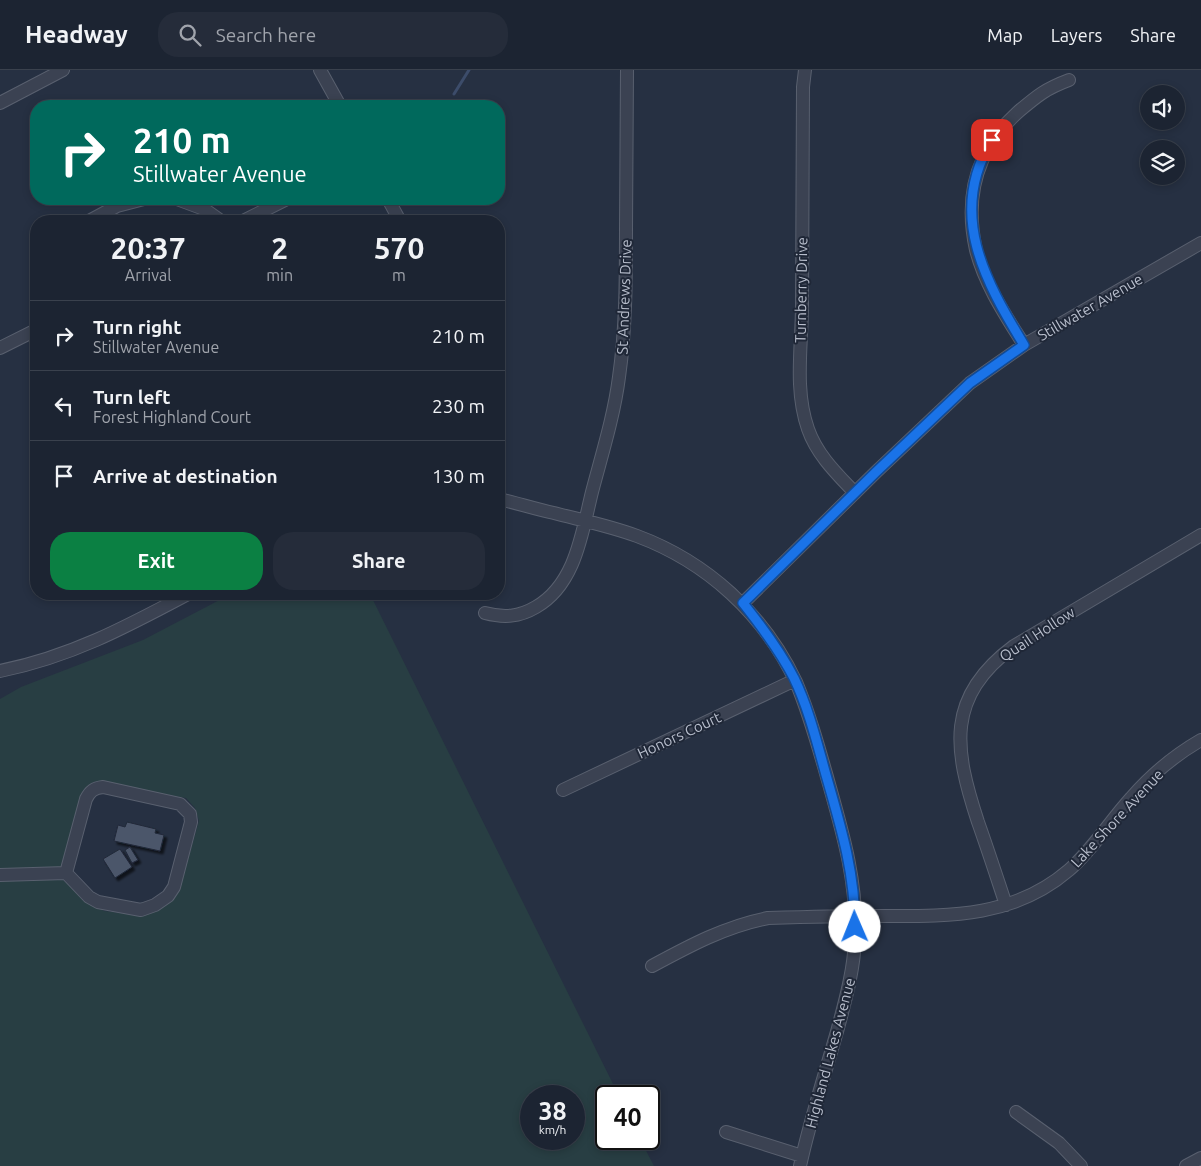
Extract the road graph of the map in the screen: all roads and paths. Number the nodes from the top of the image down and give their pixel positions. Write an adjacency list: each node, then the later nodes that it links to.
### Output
1 (63, 70): 7 (street)
2 (320, 70): 6 (street)
3 (627, 70): 20 (street, St Andrews Drive)
4 (805, 70): 18 (street, Turnberry Drive)
5 (1069, 80): 16 (street)
6 (337, 100)
7 (0, 103)
8 (121, 205): 11 (street)
9 (193, 205): 12 (street)
10 (275, 205): 13 (street)
11 (100, 215)
12 (212, 215)
13 (255, 215)
14 (1201, 242): 16 (street, Stillwater Avenue)
15 (30, 333): 17 (street)
16 (1024, 345): 18 (street, Stillwater Avenue)
17 (0, 348)
18 (855, 493): 23 (street, Stillwater Avenue)
19 (505, 501): 20 (street, Highland Lakes Avenue)
20 (586, 521): 23 (street, Highland Lakes Avenue); 24 (street, St Andrews Drive)
21 (1201, 535): 31 (street, Quail Hollow)
22 (176, 600): 25 (street)
23 (743, 603): 26 (street, Highland Lakes Avenue)
24 (485, 613)
25 (0, 671)
26 (795, 680): 28 (street, Honors Court); 32 (street, Highland Lakes Avenue)
27 (1201, 740): 31 (street, Lake Shore Avenue)
28 (563, 790)
29 (66, 873): 29 (street); 30 (street)
30 (0, 875)
31 (1006, 905): 32 (street, Lake Shore Avenue)
32 (855, 916): 33 (street, Lake Shore Avenue); 37 (street, Highland Lakes Avenue)
33 (652, 966)
34 (1016, 1112): 38 (street)
35 (726, 1132): 37 (street)
36 (1201, 1158): 39 (street)
37 (801, 1161)
38 (1081, 1166)
39 (1186, 1166)

